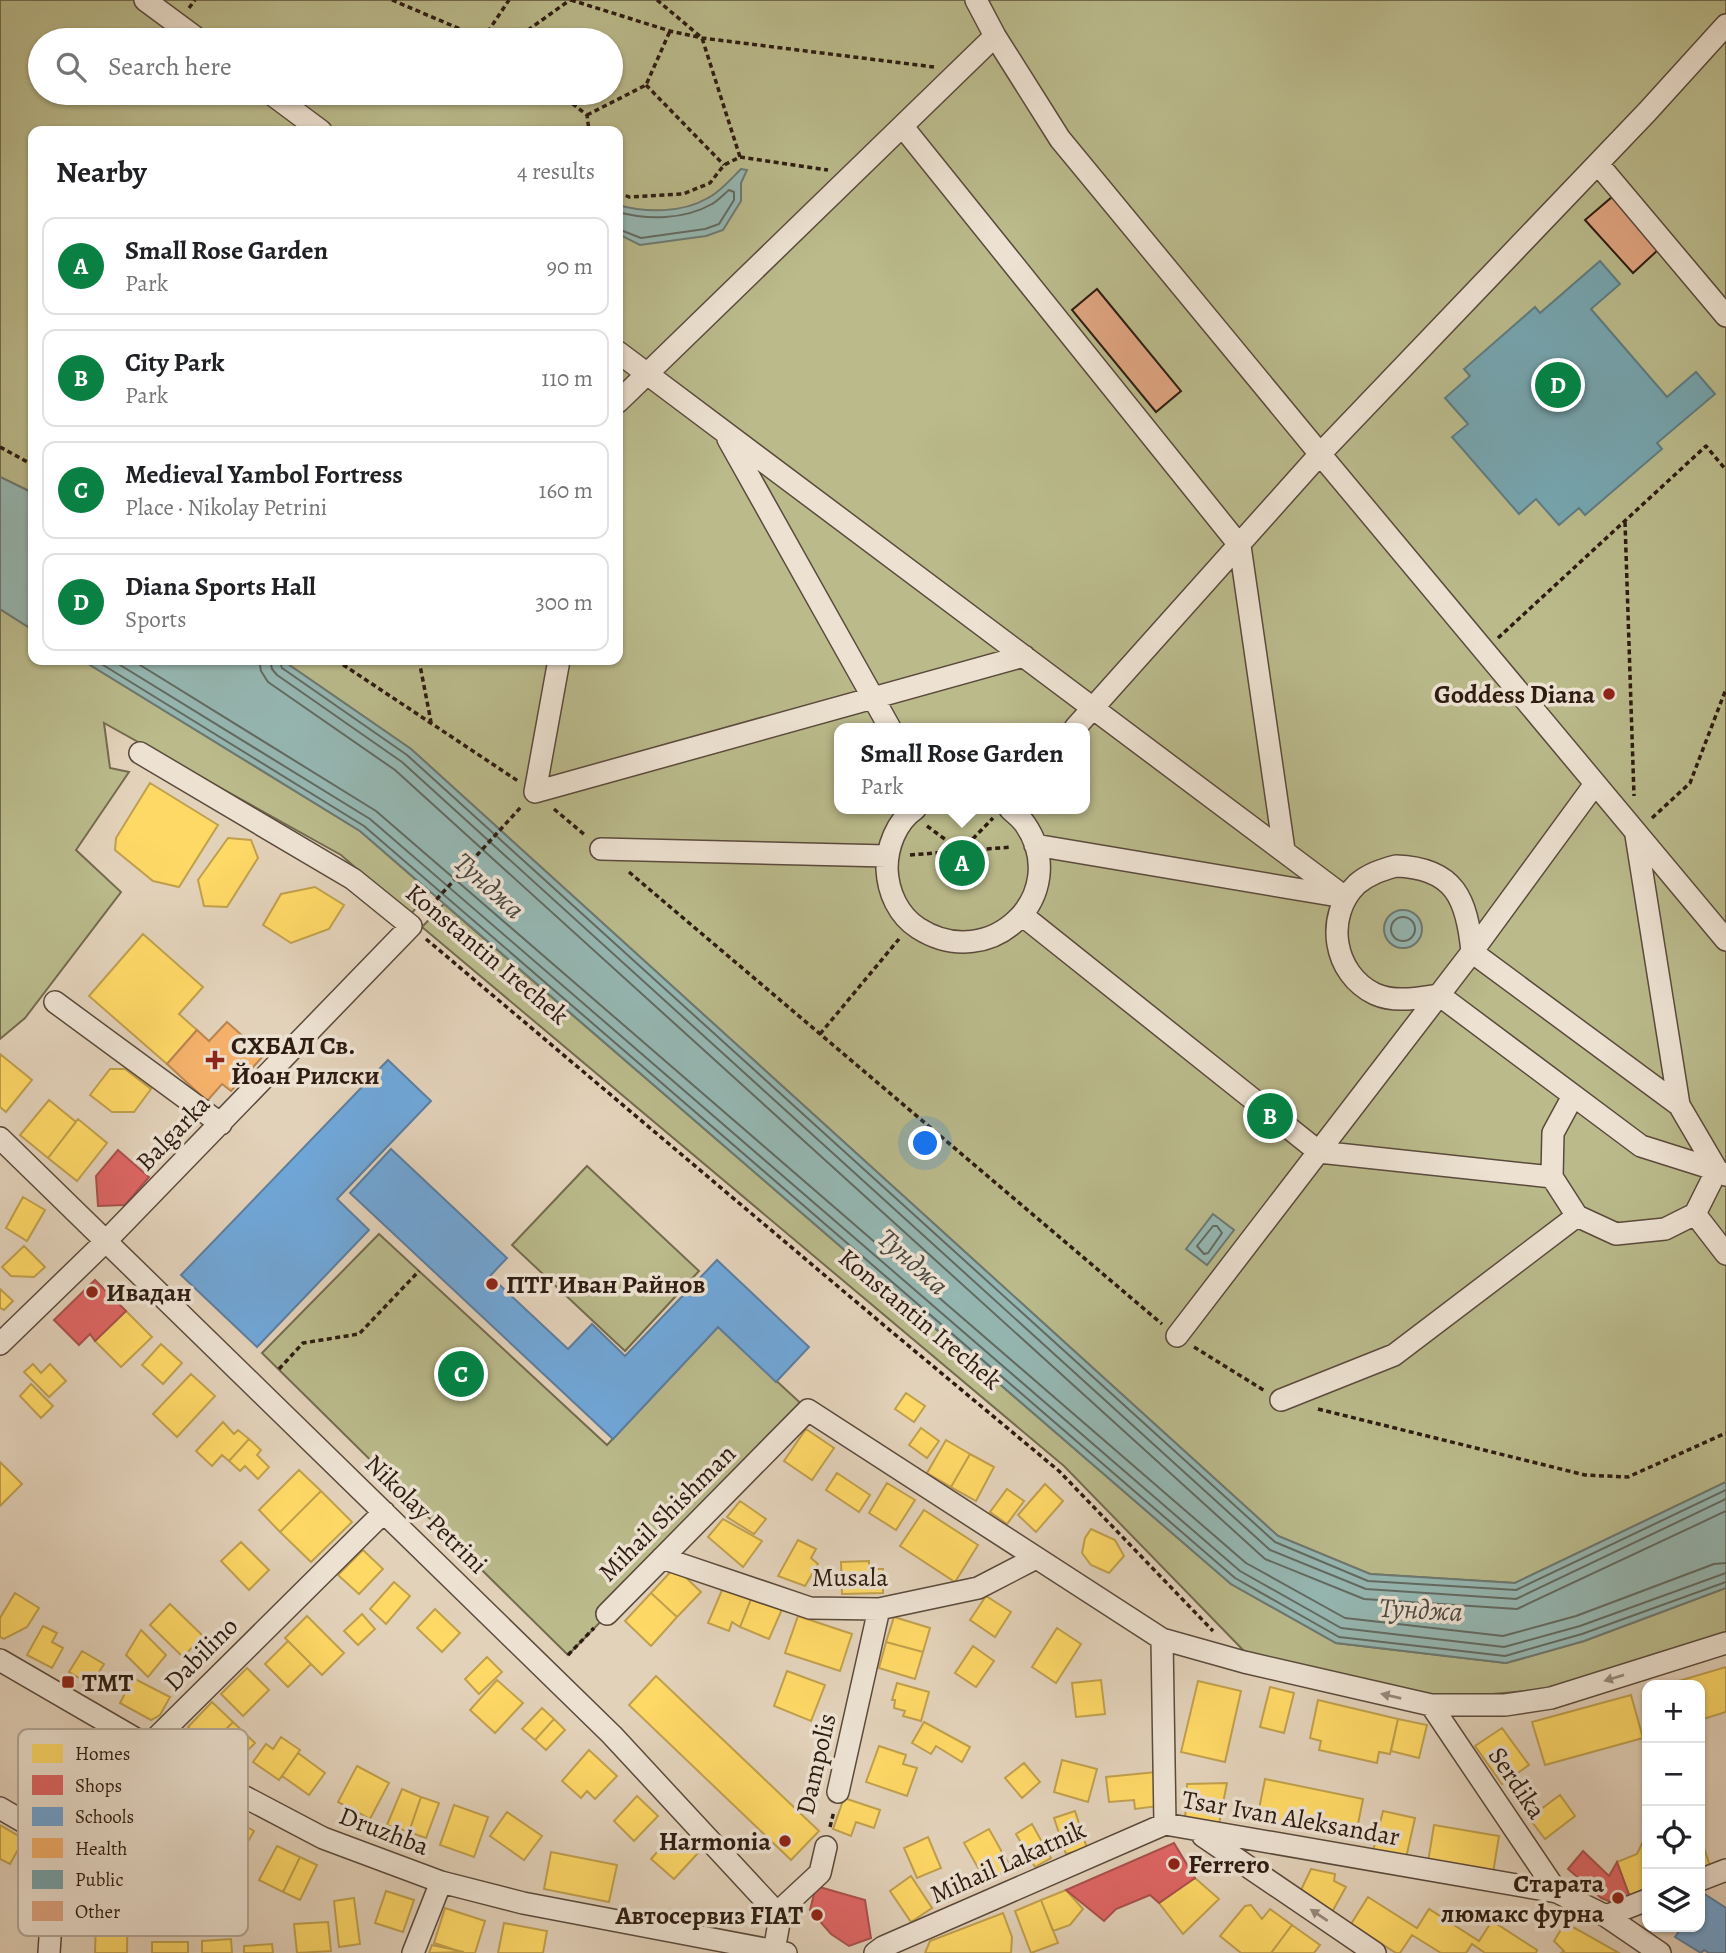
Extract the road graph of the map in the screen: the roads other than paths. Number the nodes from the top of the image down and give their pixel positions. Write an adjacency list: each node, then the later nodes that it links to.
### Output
1 (145, 0): 4 (street)
2 (976, 0): 5 (street)
3 (1726, 25): 9 (street)
4 (183, 28)
5 (995, 36): 8 (street); 15 (street)
6 (286, 105): 7 (street)
7 (314, 126)
8 (902, 127): 12 (street); 16 (street)
9 (1598, 163): 10 (street); 15 (street)
10 (1726, 316)
11 (623, 356): 12 (street)
12 (647, 374): 13 (street); 14 (street)
13 (623, 397)
14 (724, 431): 17 (street); 19 (street)
15 (1320, 454): 16 (street); 24 (street)
16 (1240, 546): 20 (street); 30 (street)
17 (1024, 656): 19 (street); 20 (street)
18 (558, 665): 19 (street)
19 (874, 699): 21 (street)
20 (1094, 708): 22 (street); 30 (street)
21 (887, 723)
22 (1080, 723)
23 (140, 753): 34 (street, Konstantin Irechek)
24 (1595, 785): 27 (street); 36 (street)
25 (910, 814): 31 (street)
26 (1004, 814): 28 (street)
27 (1635, 833): 35 (street); 40 (street)
28 (1035, 845): 32 (street); 33 (street)
29 (601, 849): 31 (street)
30 (1284, 849): 32 (street)
31 (887, 856): 33 (street)
32 (1346, 898): 36 (street); 37 (street)
33 (1022, 915): 43 (street)
34 (411, 926): 41 (street, Balgarka)
35 (1726, 940)
36 (1472, 952): 37 (street); 40 (street)
37 (1439, 995): 39 (street); 43 (street)
38 (55, 1002): 41 (street)
39 (1573, 1096): 44 (street); 45 (street)
40 (1679, 1105): 44 (street)
41 (221, 1124): 48 (street, Balgarka)
42 (0, 1138): 48 (street, Nikolay Petrini)
43 (1319, 1152): 45 (street); 50 (street)
44 (1722, 1172): 46 (street)
45 (1552, 1177): 47 (street)
46 (1695, 1214): 47 (street); 49 (street)
47 (1577, 1216): 52 (street)
48 (106, 1241): 51 (street, Balgarka); 53 (street, Nikolay Petrini)
49 (1726, 1255)
50 (1177, 1336)
51 (0, 1344)
52 (1281, 1401)
53 (384, 1512): 63 (street, Dabilino); 76 (street, Nikolay Petrini)
54 (662, 1558): 55 (street, Mihail Shishman); 56 (street, Musala); 57 (street, Mihail Shishman)
55 (1036, 1558): 56 (street, Musala); 58 (street)
56 (879, 1609): 64 (street, Dampolis)
57 (607, 1614)
58 (1162, 1639): 61 (street, one-way to 58); 68 (street, Tsar Ivan Aleksandar)
59 (1726, 1643): 61 (street, one-way to 61)
60 (0, 1660): 62 (street, Druzhba)
61 (1431, 1705): 74 (street, Serdika)
62 (119, 1729)
63 (165, 1729)
64 (838, 1792)
65 (248, 1799): 73 (street, Druzhba)
66 (0, 1808): 67 (street)
67 (18, 1818)
68 (1165, 1824): 69 (street, Tsar Ivan Aleksandar); 80 (street, Mihail Lakatnik)
69 (1195, 1831): 74 (street, Tsar Ivan Aleksandar); 81 (street, one-way to 69)
70 (826, 1846): 76 (street, Dampolis)
71 (1726, 1870): 72 (street)
72 (1705, 1878)
73 (441, 1882): 78 (street, Druzhba); 79 (street)
74 (1557, 1892): 77 (street, Tsar Ivan Aleksandar)
75 (1642, 1902): 77 (street)
76 (777, 1913): 78 (street)
77 (1606, 1916): 82 (street, Tsar Ivan Aleksandar)
78 (780, 1952)
79 (413, 1953)
80 (875, 1953)
81 (1375, 1953)
82 (1660, 1953)

